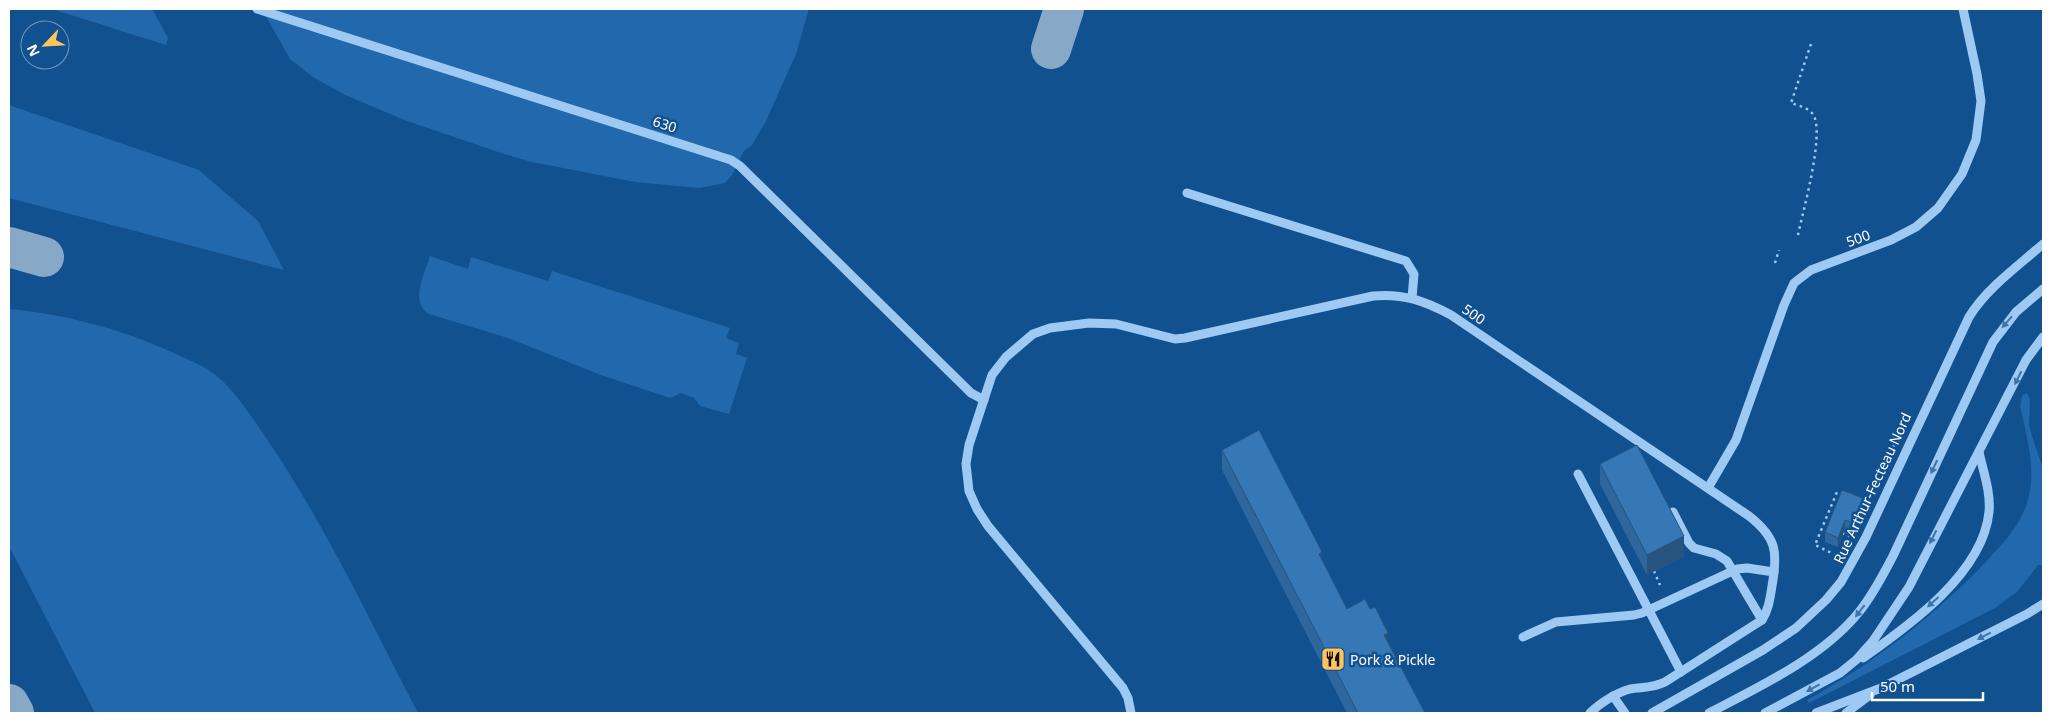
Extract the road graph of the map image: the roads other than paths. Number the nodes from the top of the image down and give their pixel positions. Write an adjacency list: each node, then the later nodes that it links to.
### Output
1 (257, 9): 8 (street, 630)
2 (1963, 9): 11 (street, 500)
3 (1187, 193): 6 (street)
4 (2043, 244): 28 (street, Rue Arthur-Fecteau Nord)
5 (2043, 289): 29 (street, one-way to 29)
6 (1412, 298): 8 (street, 500); 11 (street, 500)
7 (2043, 338): 9 (street, one-way to 9)
8 (984, 400): 25 (street, 500)
9 (1979, 452): 22 (street, one-way to 22); 22 (street, one-way to 22)
10 (1578, 474): 16 (street)
11 (1708, 488): 14 (street, 500)
12 (1673, 512): 13 (street)
13 (1734, 571): 14 (street); 16 (street); 19 (street)
14 (1774, 572): 19 (street)
15 (2043, 603): 18 (street)
16 (1649, 610): 20 (street); 21 (street)
17 (2043, 612): 18 (street)
18 (2027, 614): 23 (street, one-way to 23)
19 (1762, 620): 21 (street)
20 (1523, 637)
21 (1681, 672): 24 (street)
22 (1840, 673): 30 (street, one-way to 30)
23 (1881, 688): 31 (street); 32 (street)
24 (1613, 696): 26 (street); 27 (street)
25 (1131, 713)
26 (1590, 713)
27 (1625, 713)
28 (1652, 713)
29 (1709, 713)
30 (1765, 713)
31 (1816, 713)
32 (1846, 713)

